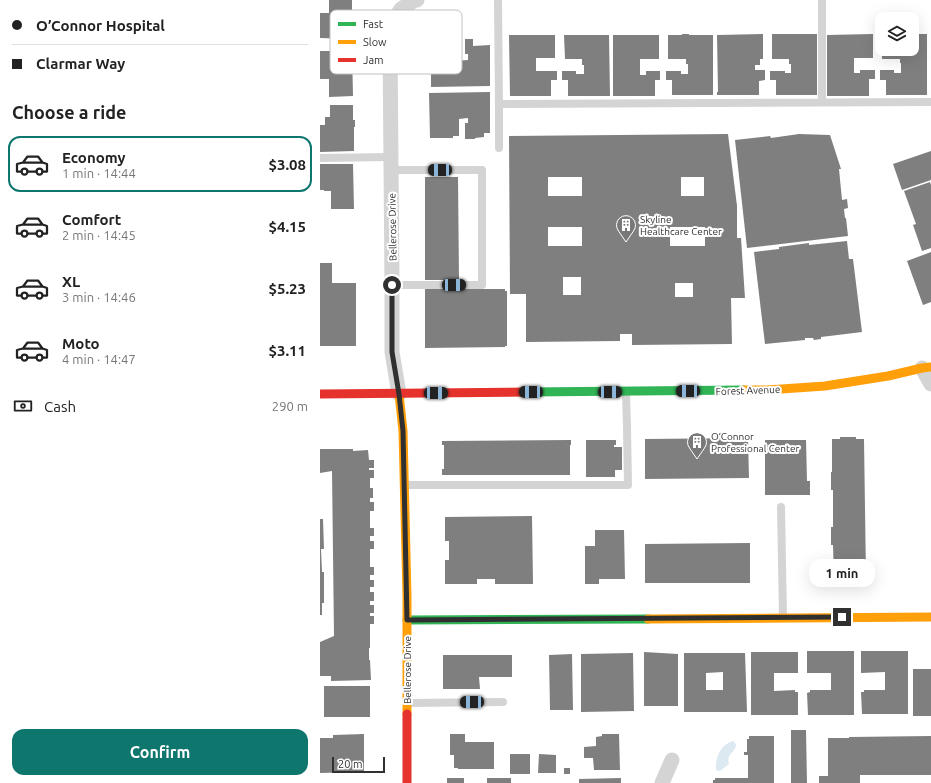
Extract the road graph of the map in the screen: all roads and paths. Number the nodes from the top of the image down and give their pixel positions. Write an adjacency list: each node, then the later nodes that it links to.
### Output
1 (417, 0): 4 (street, Bellerose Drive)
2 (498, 0): 8 (lane)
3 (822, 0): 6 (lane)
4 (400, 10)
5 (390, 74): 11 (street, Bellerose Drive)
6 (822, 102): 7 (lane); 8 (lane)
7 (931, 102)
8 (499, 104): 9 (lane)
9 (499, 148)
10 (320, 158): 11 (lane)
11 (391, 164): 12 (street, Bellerose Drive); 12 (lane)
12 (392, 285): 17 (street, Bellerose Drive)
13 (929, 368): 14 (street); 15 (street, Forest Avenue)
14 (931, 384)
15 (626, 392): 17 (street, Forest Avenue); 18 (lane)
16 (320, 394): 17 (street, Forest Avenue)
17 (399, 394): 18 (street, Bellerose Drive)
18 (404, 485): 22 (street, Bellerose Drive)
19 (781, 508): 21 (lane)
20 (931, 617): 21 (street)
21 (783, 618): 22 (street)
22 (407, 620): 24 (street, Bellerose Drive)
23 (503, 702): 24 (lane)
24 (407, 703): 26 (street, Bellerose Drive)
25 (672, 760): 27 (street)
26 (407, 783)
27 (662, 783)

